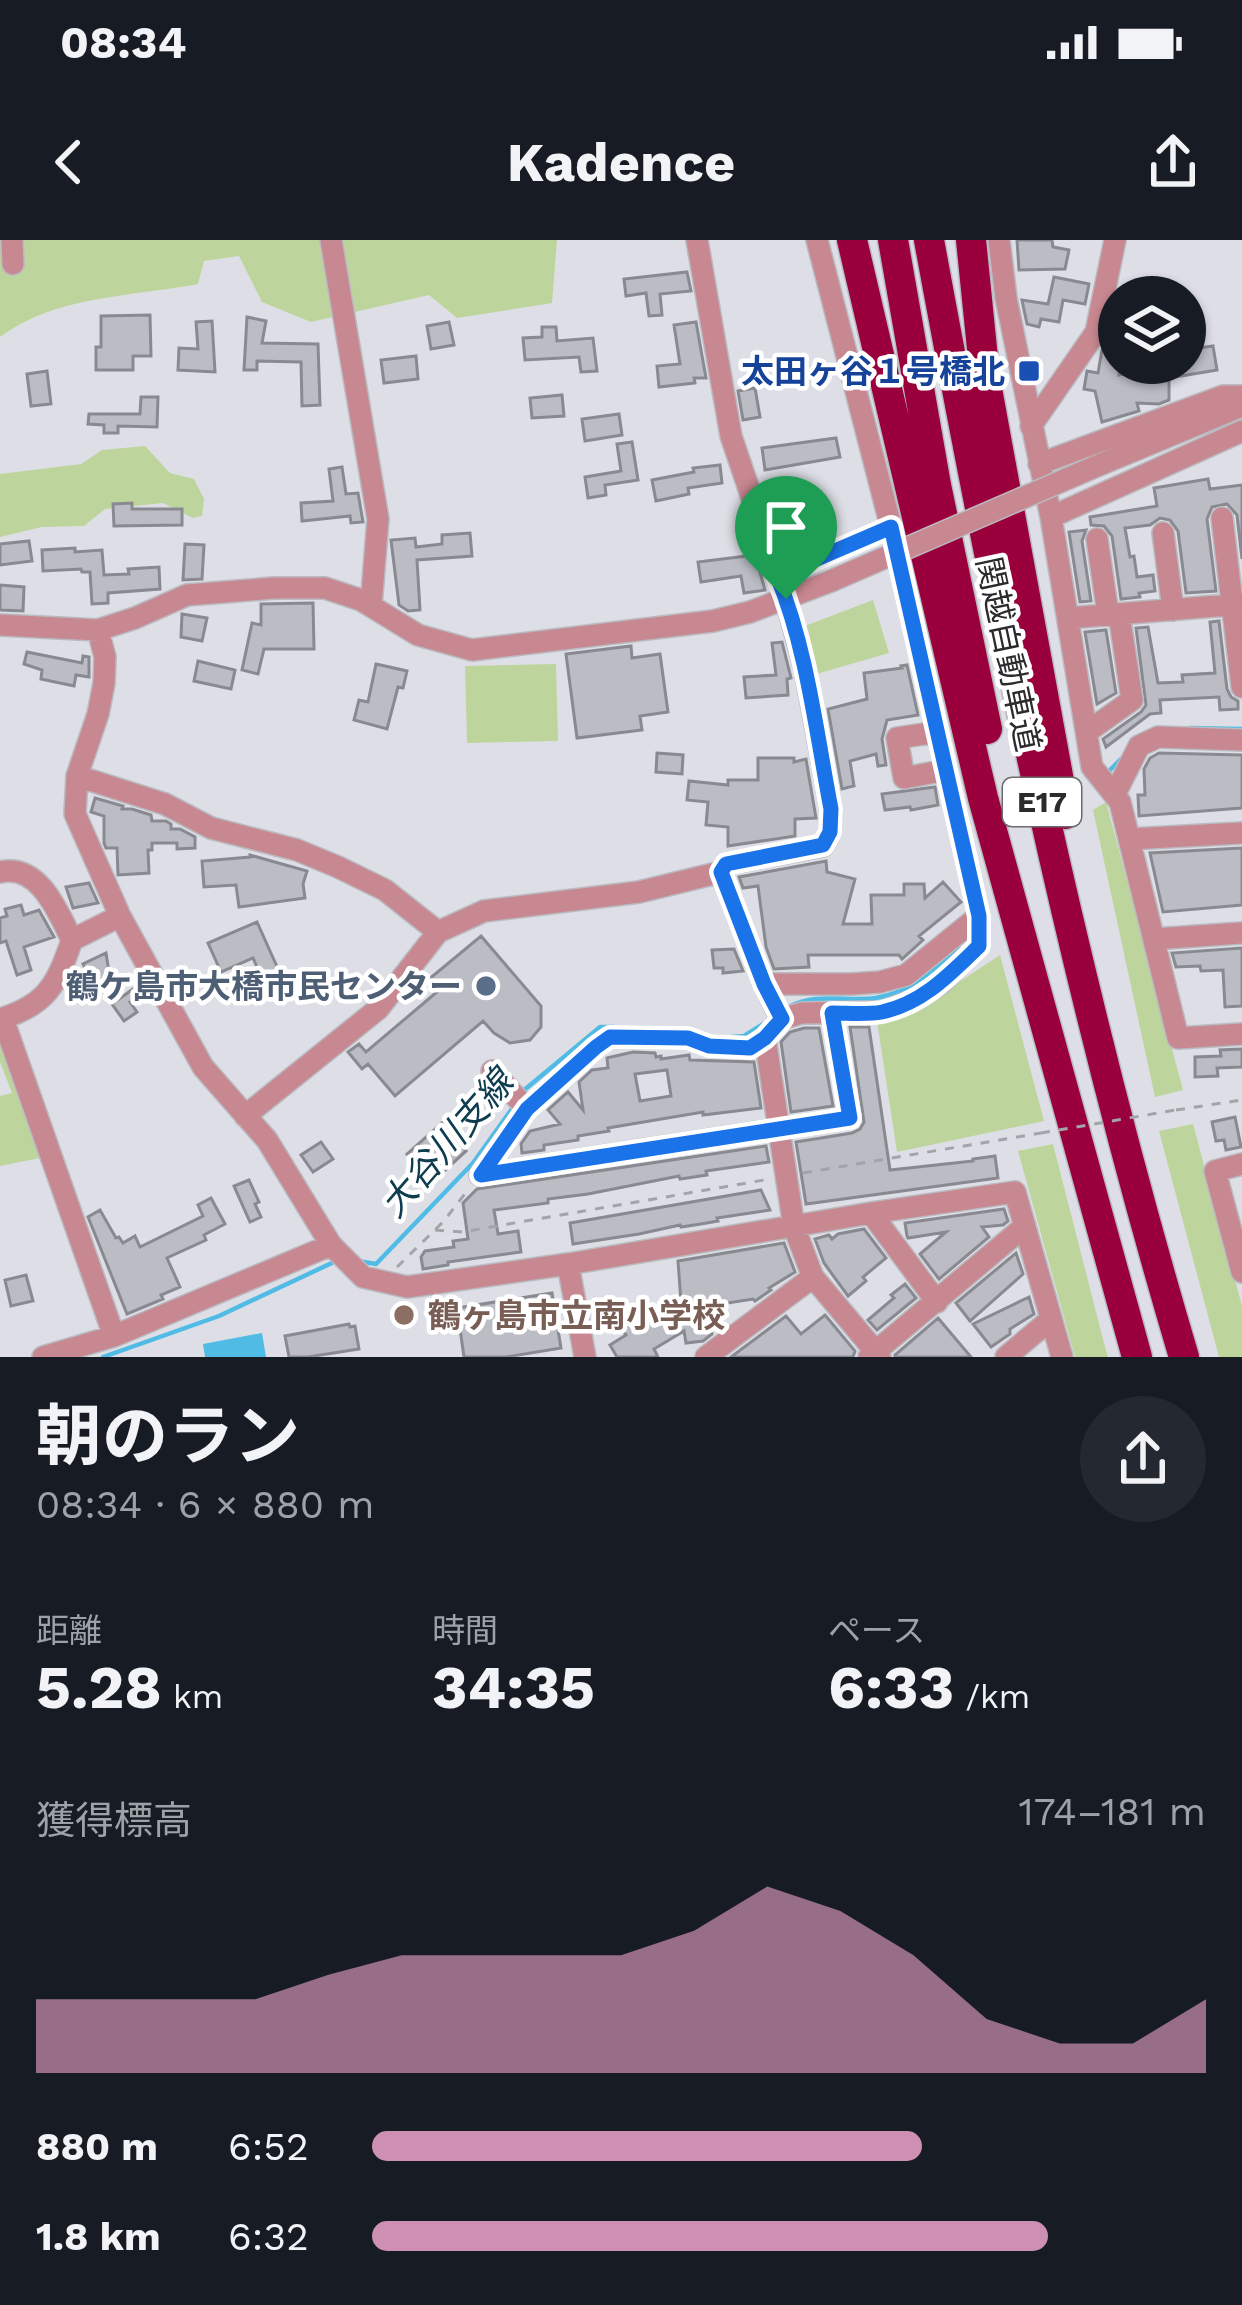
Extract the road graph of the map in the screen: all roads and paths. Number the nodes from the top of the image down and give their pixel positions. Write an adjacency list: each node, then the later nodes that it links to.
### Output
1 (12, 240): 11 (street)
2 (331, 240): 24 (street)
3 (697, 240): 21 (street)
4 (817, 240): 18 (street)
5 (852, 240): 80 (highway)
6 (893, 240): 81 (highway, 関越自動車道 / E17)
7 (929, 240): 61 (highway, 関越自動車道 / E17)
8 (971, 240): 61 (highway)
9 (999, 240): 13 (street)
10 (1115, 240): 13 (street)
11 (14, 264)
12 (1242, 401): 15 (street); 22 (street, bridge)
13 (1031, 427): 15 (street)
14 (1242, 431): 16 (street)
15 (1039, 464): 16 (street)
16 (1051, 517): 27 (street)
17 (1222, 518): 23 (street)
18 (891, 527): 21 (street); 31 (street)
19 (1163, 532): 25 (street)
20 (1097, 539): 26 (street)
21 (777, 576): 22 (street)
22 (786, 599): 24 (street); 40 (street)
23 (1237, 604): 25 (street); 30 (street)
24 (371, 606): 29 (street)
25 (1173, 610): 26 (street)
26 (1113, 614): 27 (street); 32 (street)
27 (1068, 618): 32 (street)
28 (0, 625): 29 (street)
29 (98, 630): 35 (street)
30 (1242, 687)
31 (938, 732): 34 (street); 34 (street)
32 (1087, 732): 36 (street)
33 (1242, 740): 36 (street)
34 (946, 770): 42 (street)
35 (77, 776): 41 (street); 43 (street)
36 (1115, 794): 38 (street)
37 (1242, 833): 38 (street)
38 (1130, 839): 45 (street)
39 (0, 872): 46 (street)
40 (721, 872): 43 (street); 47 (street)
41 (120, 916): 46 (street); 56 (street)
42 (979, 916): 47 (street); 48 (street)
43 (438, 932): 56 (street)
44 (1242, 933): 45 (street)
45 (1154, 939): 51 (street)
46 (72, 940): 49 (street)
47 (764, 984): 50 (street)
48 (832, 1013): 50 (street); 57 (street)
49 (2, 1019): 73 (street)
50 (782, 1019): 52 (street)
51 (1242, 1034)
52 (765, 1038): 55 (street); 57 (street)
53 (492, 1071): 55 (street)
54 (1242, 1100): 60 (path, bridge)
55 (527, 1109): 59 (street)
56 (245, 1116): 66 (street)
57 (779, 1129): 59 (street); 60 (street)
58 (1242, 1164): 68 (street)
59 (481, 1175): 65 (path)
60 (786, 1176): 64 (street); 65 (path)
61 (1134, 1180): 82 (highway, 関越自動車道 / E17)
62 (872, 1213): 63 (street); 64 (street); 71 (street)
63 (1025, 1226): 71 (street); 72 (street)
64 (794, 1227): 67 (street); 69 (street)
65 (435, 1230): 70 (path)
66 (331, 1245): 70 (street); 73 (street)
67 (568, 1264): 70 (street); 76 (street)
68 (1242, 1272)
69 (812, 1277): 74 (street); 77 (street)
70 (382, 1281)
71 (937, 1302): 74 (street)
72 (1051, 1319): 78 (street); 79 (street)
73 (114, 1336): 75 (street)
74 (875, 1355)
75 (43, 1357)
76 (584, 1357)
77 (706, 1357)
78 (1006, 1357)
79 (1062, 1357)
80 (1137, 1357)
81 (1148, 1357)
82 (1184, 1357)

